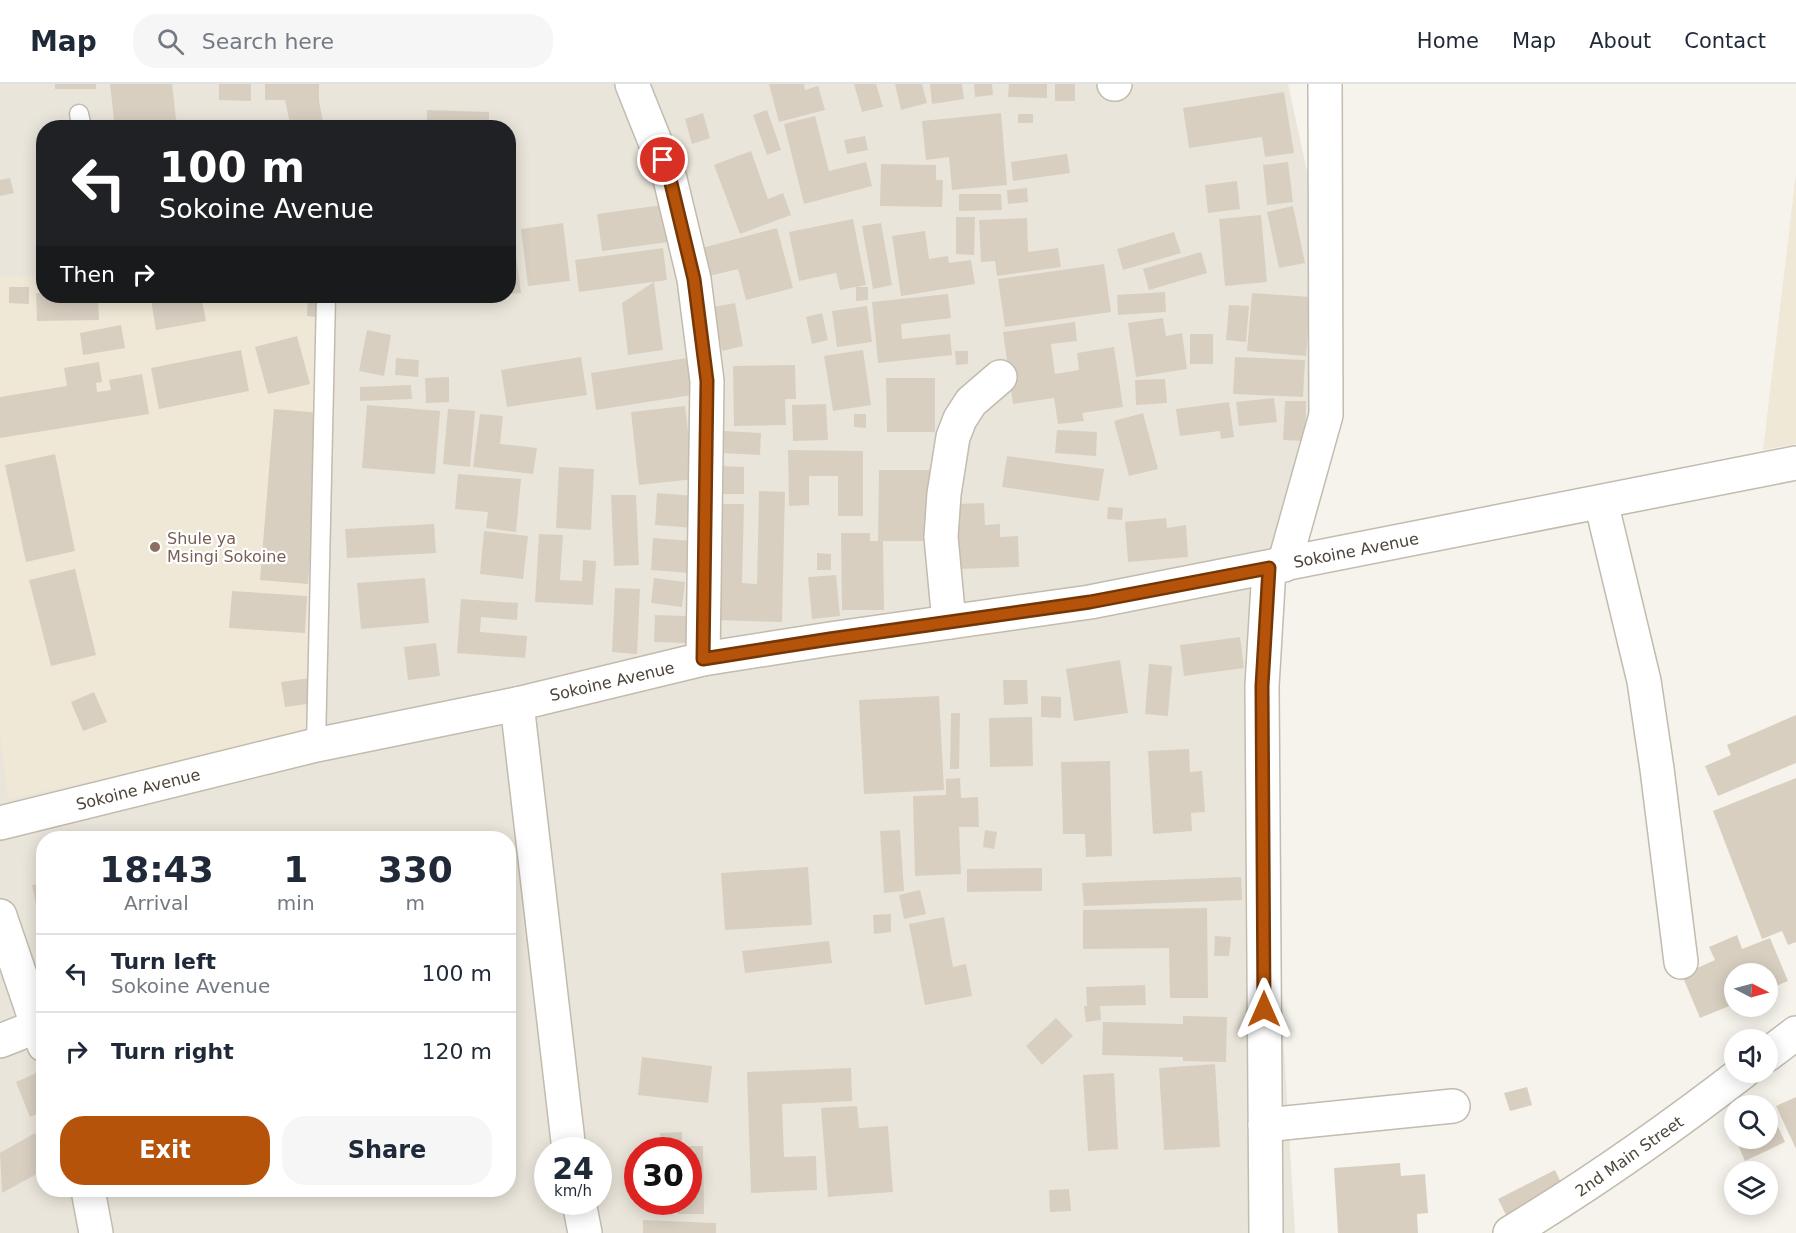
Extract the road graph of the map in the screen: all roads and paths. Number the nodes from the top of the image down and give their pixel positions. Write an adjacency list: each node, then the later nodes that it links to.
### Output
1 (632, 84): 9 (street)
2 (1325, 84): 7 (street)
3 (326, 303): 11 (lane)
4 (1000, 377): 8 (street)
5 (1796, 463): 6 (street, Sokoine Avenue)
6 (1601, 502): 7 (street, Sokoine Avenue); 14 (street)
7 (1276, 566): 8 (street, Sokoine Avenue); 22 (street)
8 (949, 622): 9 (street, Sokoine Avenue)
9 (703, 659): 10 (street, Sokoine Avenue)
10 (517, 704): 11 (street, Sokoine Avenue); 23 (street)
11 (316, 745): 12 (street, Sokoine Avenue)
12 (0, 823)
13 (0, 916): 15 (street)
14 (1681, 962)
15 (36, 1020)
16 (1796, 1033): 19 (street)
17 (36, 1036): 18 (street)
18 (0, 1041)
19 (1778, 1047)
20 (1729, 1083): 29 (street, 2nd Main Street)
21 (1454, 1106): 22 (street)
22 (1264, 1125): 28 (street)
23 (567, 1137)
24 (89, 1197): 26 (street)
25 (582, 1215): 27 (street)
26 (96, 1233)
27 (585, 1233)
28 (1266, 1233)
29 (1510, 1233)

